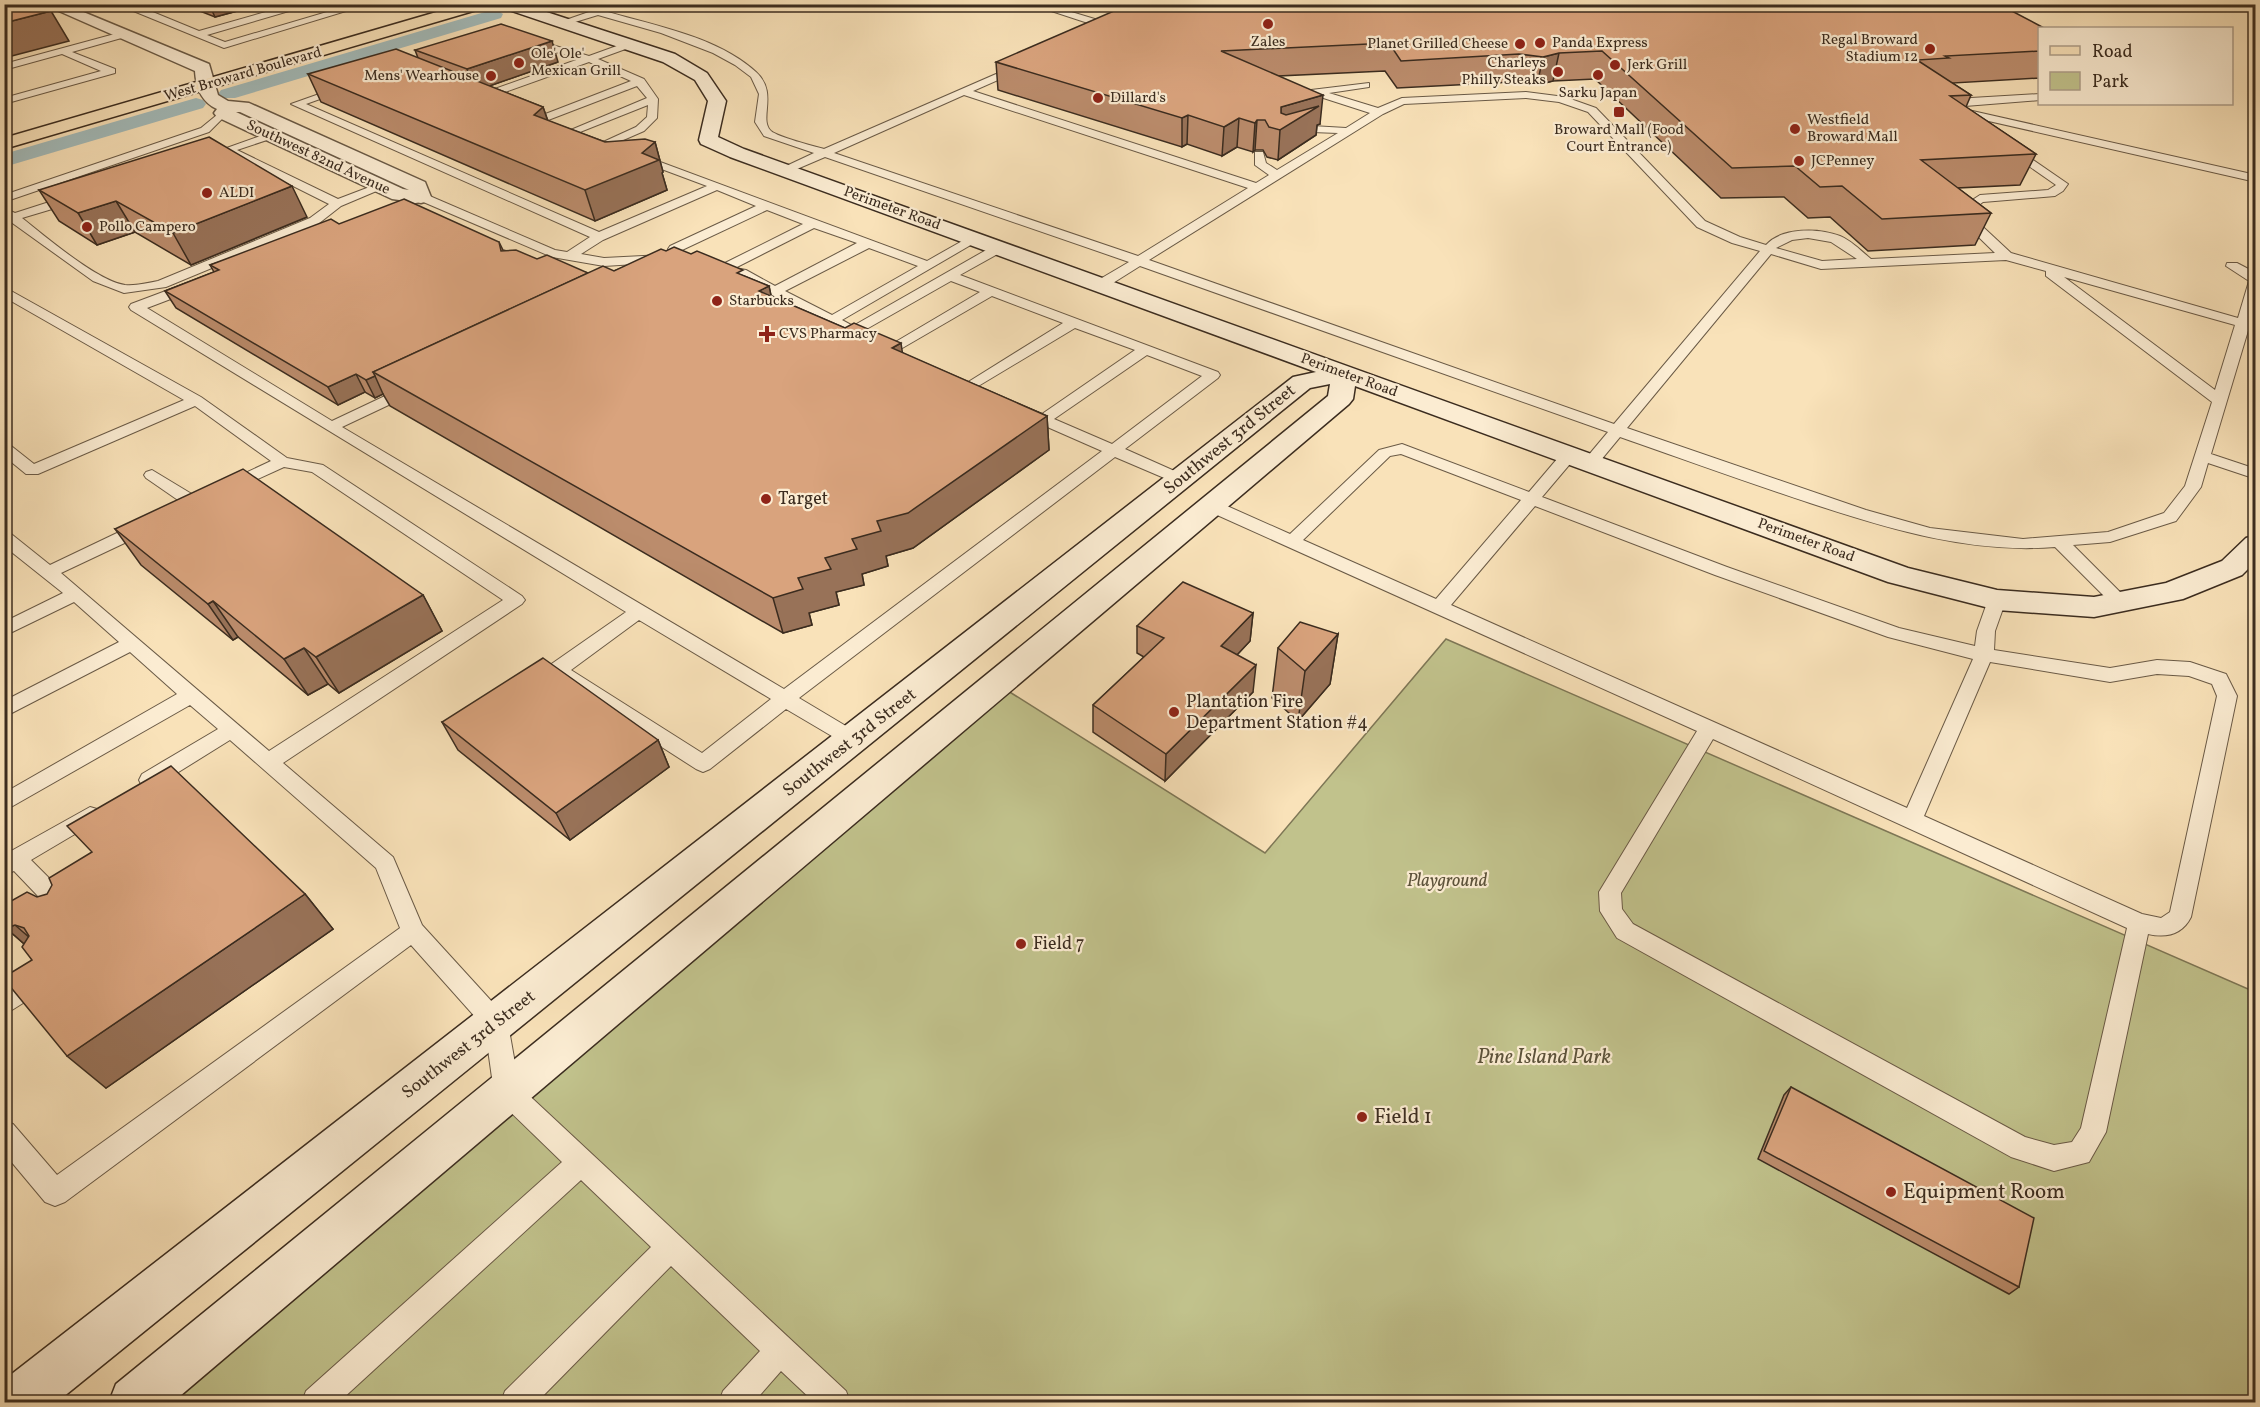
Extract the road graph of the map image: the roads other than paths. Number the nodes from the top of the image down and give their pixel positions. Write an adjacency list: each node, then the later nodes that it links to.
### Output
1 (50, 4): 18 (street)
2 (147, 4): 19 (lane)
3 (298, 4): 19 (lane)
4 (365, 4): 19 (lane)
5 (424, 4): 15 (main road)
6 (482, 4): 31 (main road, West Broward Boulevard)
7 (505, 4): 17 (street, Perimeter Road)
8 (623, 4): 14 (lane)
9 (1034, 4): 21 (lane)
10 (2031, 4): 12 (lane)
11 (2249, 4): 13 (lane)
12 (1940, 7): 16 (lane)
13 (2256, 7)
14 (599, 12): 17 (lane); 53 (lane)
15 (380, 17)
16 (1967, 17)
17 (562, 23): 22 (street, Perimeter Road)
18 (122, 34): 23 (lane); 26 (street)
19 (199, 34)
20 (516, 37): 24 (lane)
21 (1072, 44)
22 (628, 45): 24 (lane); 55 (street, Perimeter Road)
23 (62, 51): 27 (lane); 35 (lane)
24 (585, 59): 29 (lane); 39 (lane)
25 (1029, 63): 34 (lane)
26 (208, 66): 28 (main road, West Broward Boulevard); 31 (street)
27 (4, 67)
28 (181, 74)
29 (640, 81): 37 (lane); 45 (lane)
30 (1365, 85): 41 (lane)
31 (204, 86): 40 (street, Southwest 82nd Avenue); 49 (main road, West Broward Boulevard)
32 (4, 87): 35 (lane)
33 (350, 87): 69 (lane)
34 (964, 92): 53 (lane); 60 (lane)
35 (23, 96): 38 (lane)
36 (2038, 97): 42 (lane)
37 (653, 99): 45 (lane); 50 (lane)
38 (4, 101)
39 (499, 105)
40 (225, 110): 46 (street, Southwest 82nd Avenue); 51 (street, Southwest 82nd Avenue); 63 (lane)
41 (1379, 112): 43 (lane); 74 (lane)
42 (1962, 112): 44 (lane); 57 (lane)
43 (1348, 131): 47 (lane); 56 (lane)
44 (1988, 131)
45 (571, 132): 50 (lane)
46 (269, 136): 52 (street, Southwest 82nd Avenue); 64 (lane)
47 (1284, 139)
48 (1998, 141): 77 (lane)
49 (4, 144)
50 (607, 145): 58 (lane)
51 (328, 146): 52 (street); 62 (street, Southwest 82nd Avenue)
52 (307, 153): 59 (street, Southwest 82nd Avenue)
53 (823, 154): 55 (lane); 80 (lane)
54 (1259, 154): 56 (lane)
55 (786, 170): 70 (street, Perimeter Road)
56 (1276, 175): 60 (lane)
57 (2256, 179)
58 (717, 186): 65 (lane); 69 (lane)
59 (380, 187): 62 (street, Southwest 82nd Avenue); 64 (lane)
60 (1257, 187): 80 (lane)
61 (81, 196): 67 (lane)
62 (421, 197): 66 (lane); 75 (lane, Southwest 82nd Avenue)
63 (4, 199)
64 (337, 203): 67 (lane)
65 (766, 206): 68 (lane); 79 (lane)
66 (388, 210)
67 (9, 214)
68 (814, 223): 71 (lane); 85 (lane)
69 (599, 237): 76 (lane)
70 (975, 239): 73 (street, Perimeter Road); 82 (lane)
71 (868, 243): 82 (lane); 91 (lane)
72 (301, 244): 107 (lane)
73 (999, 248): 87 (lane); 89 (street, Perimeter Road)
74 (1768, 250): 81 (lane); 81 (lane); 108 (lane)
75 (552, 253): 76 (lane, Southwest 82nd Avenue); 78 (lane)
76 (569, 256): 79 (lane, Southwest 82nd Avenue)
77 (2006, 256): 81 (lane); 83 (lane)
78 (532, 257)
79 (693, 261): 85 (lane, Southwest 82nd Avenue); 86 (lane)
80 (1138, 261): 89 (lane); 108 (lane)
81 (1870, 264)
82 (929, 266): 93 (lane)
83 (2041, 266): 95 (lane); 104 (lane)
84 (2232, 266): 88 (lane)
85 (722, 269): 91 (lane, Southwest 82nd Avenue)
86 (651, 273)
87 (950, 276): 92 (lane); 96 (lane)
88 (2256, 280): 95 (lane)
89 (1100, 285): 100 (street, Perimeter Road)
90 (4, 291): 103 (lane)
91 (775, 291): 93 (lane, Southwest 82nd Avenue)
92 (990, 292): 94 (lane); 97 (lane)
93 (831, 321): 96 (lane, Southwest 82nd Avenue)
94 (1073, 322): 98 (lane); 102 (lane)
95 (2242, 323): 104 (lane)
96 (852, 331): 97 (lane, Southwest 82nd Avenue)
97 (892, 350): 99 (lane, Southwest 82nd Avenue)
98 (1145, 350): 106 (lane); 110 (lane)
99 (912, 359)
100 (1344, 374): 112 (street, Perimeter Road); 116 (street, Southwest 3rd Street); 119 (street)
101 (427, 381): 107 (lane)
102 (989, 396)
103 (196, 400): 109 (lane); 113 (lane)
104 (2219, 400): 111 (lane)
105 (1008, 405): 106 (lane)
106 (1043, 420): 110 (lane)
107 (331, 427): 131 (lane)
108 (1616, 431): 112 (lane); 124 (lane)
109 (4, 448)
110 (1115, 451): 116 (lane); 136 (lane)
111 (2202, 456): 114 (lane); 124 (lane)
112 (1580, 459): 118 (lane); 128 (street, Perimeter Road)
113 (282, 462): 117 (lane); 141 (lane)
114 (2256, 474)
115 (152, 475): 117 (lane)
116 (1182, 480): 120 (street, Southwest 3rd Street)
117 (204, 499): 126 (lane)
118 (1533, 499): 123 (lane); 130 (lane); 134 (lane)
119 (1212, 506): 122 (street); 123 (lane)
120 (1139, 513): 122 (street); 140 (street, Southwest 3rd Street)
121 (4, 537): 126 (lane)
122 (1171, 540): 153 (street)
123 (1292, 541): 130 (lane)
124 (2059, 541): 129 (lane)
125 (2256, 544): 129 (street, Perimeter Road)
126 (49, 572): 127 (lane)
127 (76, 594): 132 (lane); 133 (lane)
128 (1997, 600): 129 (street, Perimeter Road); 134 (lane)
129 (2120, 602)
130 (1439, 607): 138 (lane)
131 (639, 611): 136 (lane); 136 (lane)
132 (4, 630)
133 (132, 643): 135 (lane); 137 (lane)
134 (1984, 655): 145 (lane); 148 (lane)
135 (191, 695): 139 (lane); 143 (lane)
136 (785, 699): 140 (lane)
137 (4, 710)
138 (1709, 728): 145 (lane); 148 (lane)
139 (232, 730): 141 (lane); 142 (lane)
140 (854, 740): 152 (street, Southwest 3rd Street)
141 (268, 762): 149 (lane)
142 (129, 791)
143 (4, 803)
144 (109, 804): 146 (lane)
145 (1912, 820): 148 (lane)
146 (10, 862): 147 (lane)
147 (75, 919)
148 (2139, 923)
149 (412, 932): 152 (lane); 154 (lane)
150 (53, 972): 151 (lane)
151 (4, 1005)
152 (496, 1024): 153 (lane); 158 (street, Southwest 3rd Street)
153 (507, 1092): 155 (lane); 159 (street)
154 (4, 1133)
155 (581, 1162): 156 (lane); 160 (lane)
156 (671, 1246): 157 (lane); 161 (lane)
157 (780, 1350): 162 (lane); 163 (lane)
158 (17, 1402)
159 (134, 1402)
160 (317, 1402)
161 (516, 1402)
162 (734, 1402)
163 (835, 1402)

